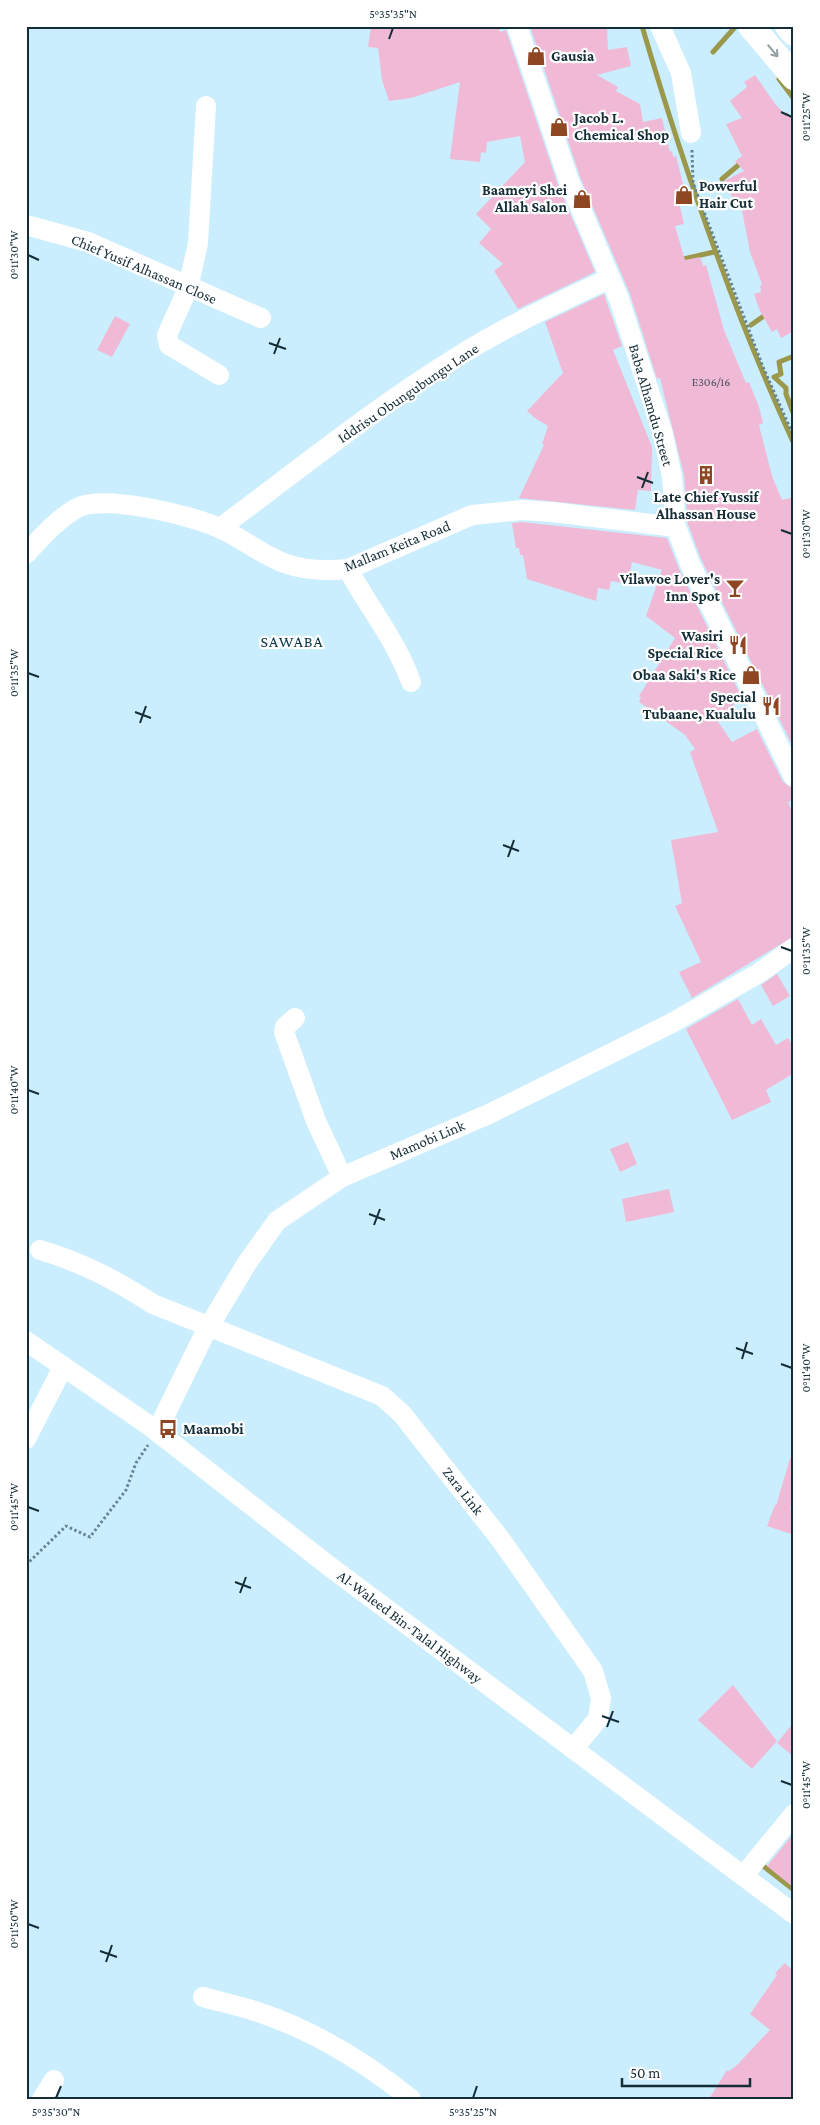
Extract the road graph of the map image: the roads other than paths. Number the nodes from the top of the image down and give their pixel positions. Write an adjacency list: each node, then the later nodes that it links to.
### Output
1 (517, 26): 10 (street, Baba Alhamdu Street)
2 (660, 26): 8 (street)
3 (751, 26): 6 (main road, one-way to 6)
4 (788, 26): 5 (main road)
5 (794, 32)
6 (794, 77)
7 (206, 106): 11 (street)
8 (691, 133)
9 (26, 225): 11 (street, Chief Yusif Alhassan Close)
10 (610, 279): 14 (street, Baba Alhamdu Street); 15 (street, Iddrisu Obungubungu Lane)
11 (188, 288): 12 (street, Chief Yusif Alhassan Close); 13 (street)
12 (260, 318)
13 (219, 375)
14 (676, 527): 17 (street, Mallam Keita Road); 19 (street, Baba Alhamdu Street)
15 (220, 528): 16 (street, Mallam Keita Road); 17 (street, Mallam Keita Road)
16 (26, 554)
17 (348, 569): 18 (street)
18 (411, 682)
19 (794, 777)
20 (794, 948): 22 (street, Mamobi Link)
21 (295, 1018): 22 (street)
22 (342, 1177): 24 (street, Mamobi Link)
23 (40, 1250): 24 (street, Zara Link)
24 (211, 1325): 27 (street, Mamobi Link); 29 (street, Zara Link)
25 (26, 1341): 26 (street, Al-Waleed Bin-Talal Highway)
26 (63, 1367): 27 (street, Al-Waleed Bin-Talal Highway); 28 (street)
27 (157, 1431): 29 (street, Al-Waleed Bin-Talal Highway)
28 (26, 1439)
29 (574, 1749): 31 (street, Al-Waleed Bin-Talal Highway)
30 (794, 1814): 31 (street)
31 (744, 1875): 32 (street, Al-Waleed Bin-Talal Highway)
32 (794, 1914)
33 (203, 1997): 36 (street)
34 (54, 2080): 35 (street)
35 (42, 2099)
36 (411, 2099)

